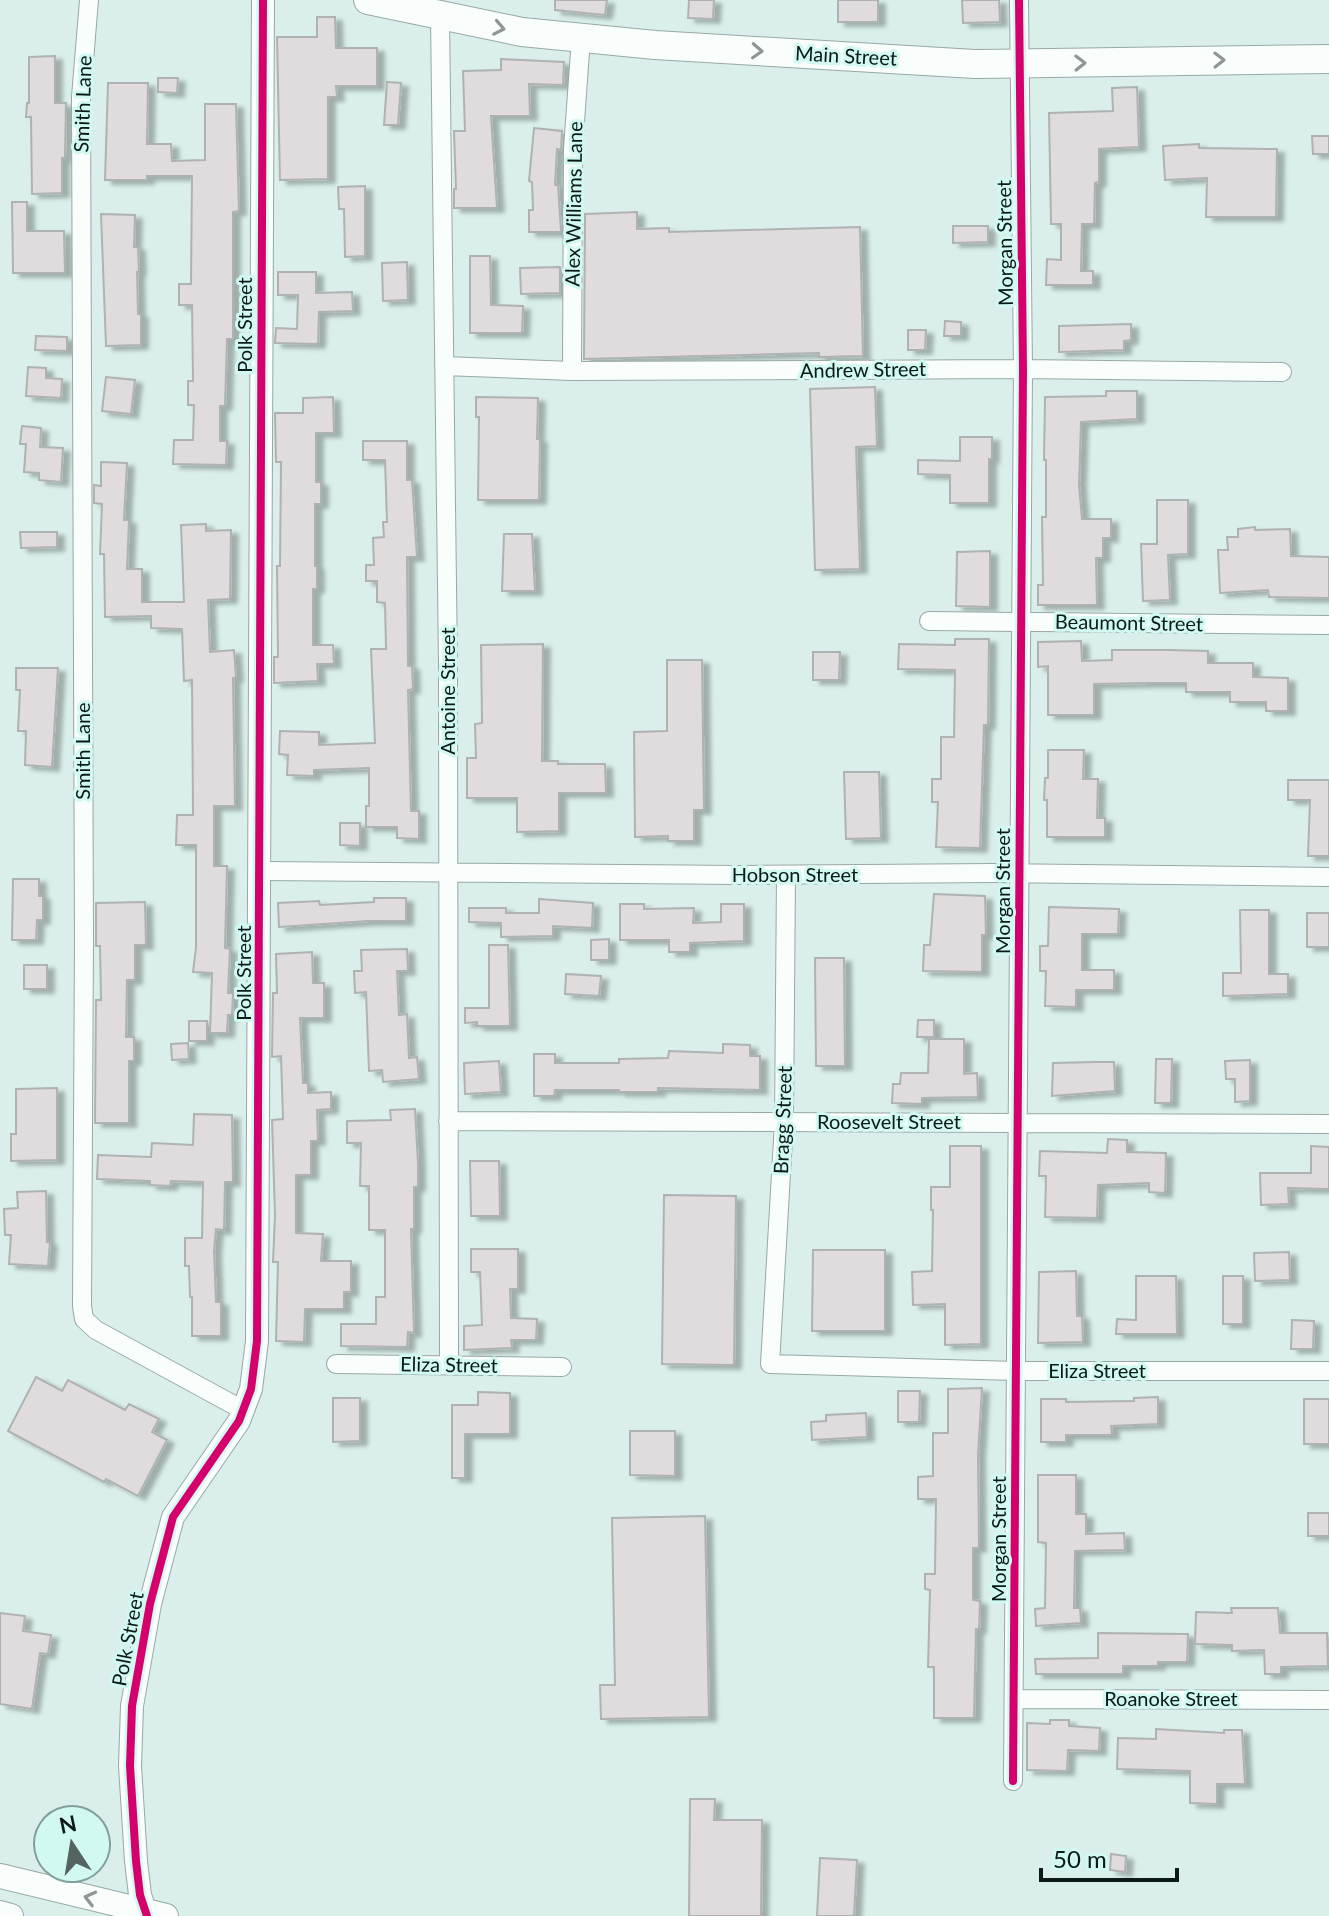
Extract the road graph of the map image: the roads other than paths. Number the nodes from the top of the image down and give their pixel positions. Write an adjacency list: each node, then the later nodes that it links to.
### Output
1 (89, 0): 31 (street, Smith Lane)
2 (263, 0): 16 (street, Polk Street)
3 (368, 0): 5 (main road, Main Street)
4 (1019, 0): 8 (street, Morgan Street)
5 (440, 16): 6 (main road, Main Street, one-way to 6); 9 (street, Antoine Street)
6 (581, 38): 8 (main road, Main Street, one-way to 8); 11 (street, Alex Williams Lane)
7 (1329, 59): 8 (main road, Main Street, one-way to 7)
8 (1019, 64): 10 (street, Morgan Street)
9 (444, 366): 11 (street, Andrew Street); 17 (street, Antoine Street)
10 (1023, 369): 11 (street, Andrew Street); 12 (street, Andrew Street); 14 (street, Morgan Street)
11 (572, 371)
12 (1282, 372)
13 (929, 621): 14 (street, Beaumont Street)
14 (1021, 622): 15 (street, Beaumont Street); 18 (street, Morgan Street)
15 (1329, 625)
16 (260, 871): 17 (street, Hobson Street); 31 (street, Polk Street)
17 (448, 873): 19 (street, Hobson Street); 21 (street, Antoine Street)
18 (1019, 873): 19 (street, Hobson Street); 20 (street, Hobson Street); 23 (street, Morgan Street)
19 (786, 875): 22 (street, Bragg Street)
20 (1329, 877)
21 (448, 1121): 22 (street, Roosevelt Street); 27 (street, Antoine Street)
22 (784, 1122): 23 (street, Roosevelt Street); 26 (street, Bragg Street)
23 (1018, 1123): 24 (street, Roosevelt Street); 29 (street, Morgan Street)
24 (1329, 1124)
25 (336, 1364): 27 (street, Eliza Street)
26 (770, 1364): 29 (street, Eliza Street)
27 (449, 1365): 28 (street, Eliza Street)
28 (562, 1367)
29 (1016, 1371): 30 (street, Eliza Street); 32 (street, Morgan Street)
30 (1329, 1371)
31 (243, 1410): 37 (street, Polk Street)
32 (1014, 1699): 33 (street, Roanoke Street); 34 (street, Morgan Street)
33 (1329, 1700)
34 (1013, 1781)
35 (0, 1876): 37 (main road, one-way to 35)
36 (0, 1913): 38 (main road)
37 (152, 1914)
38 (11, 1916)

